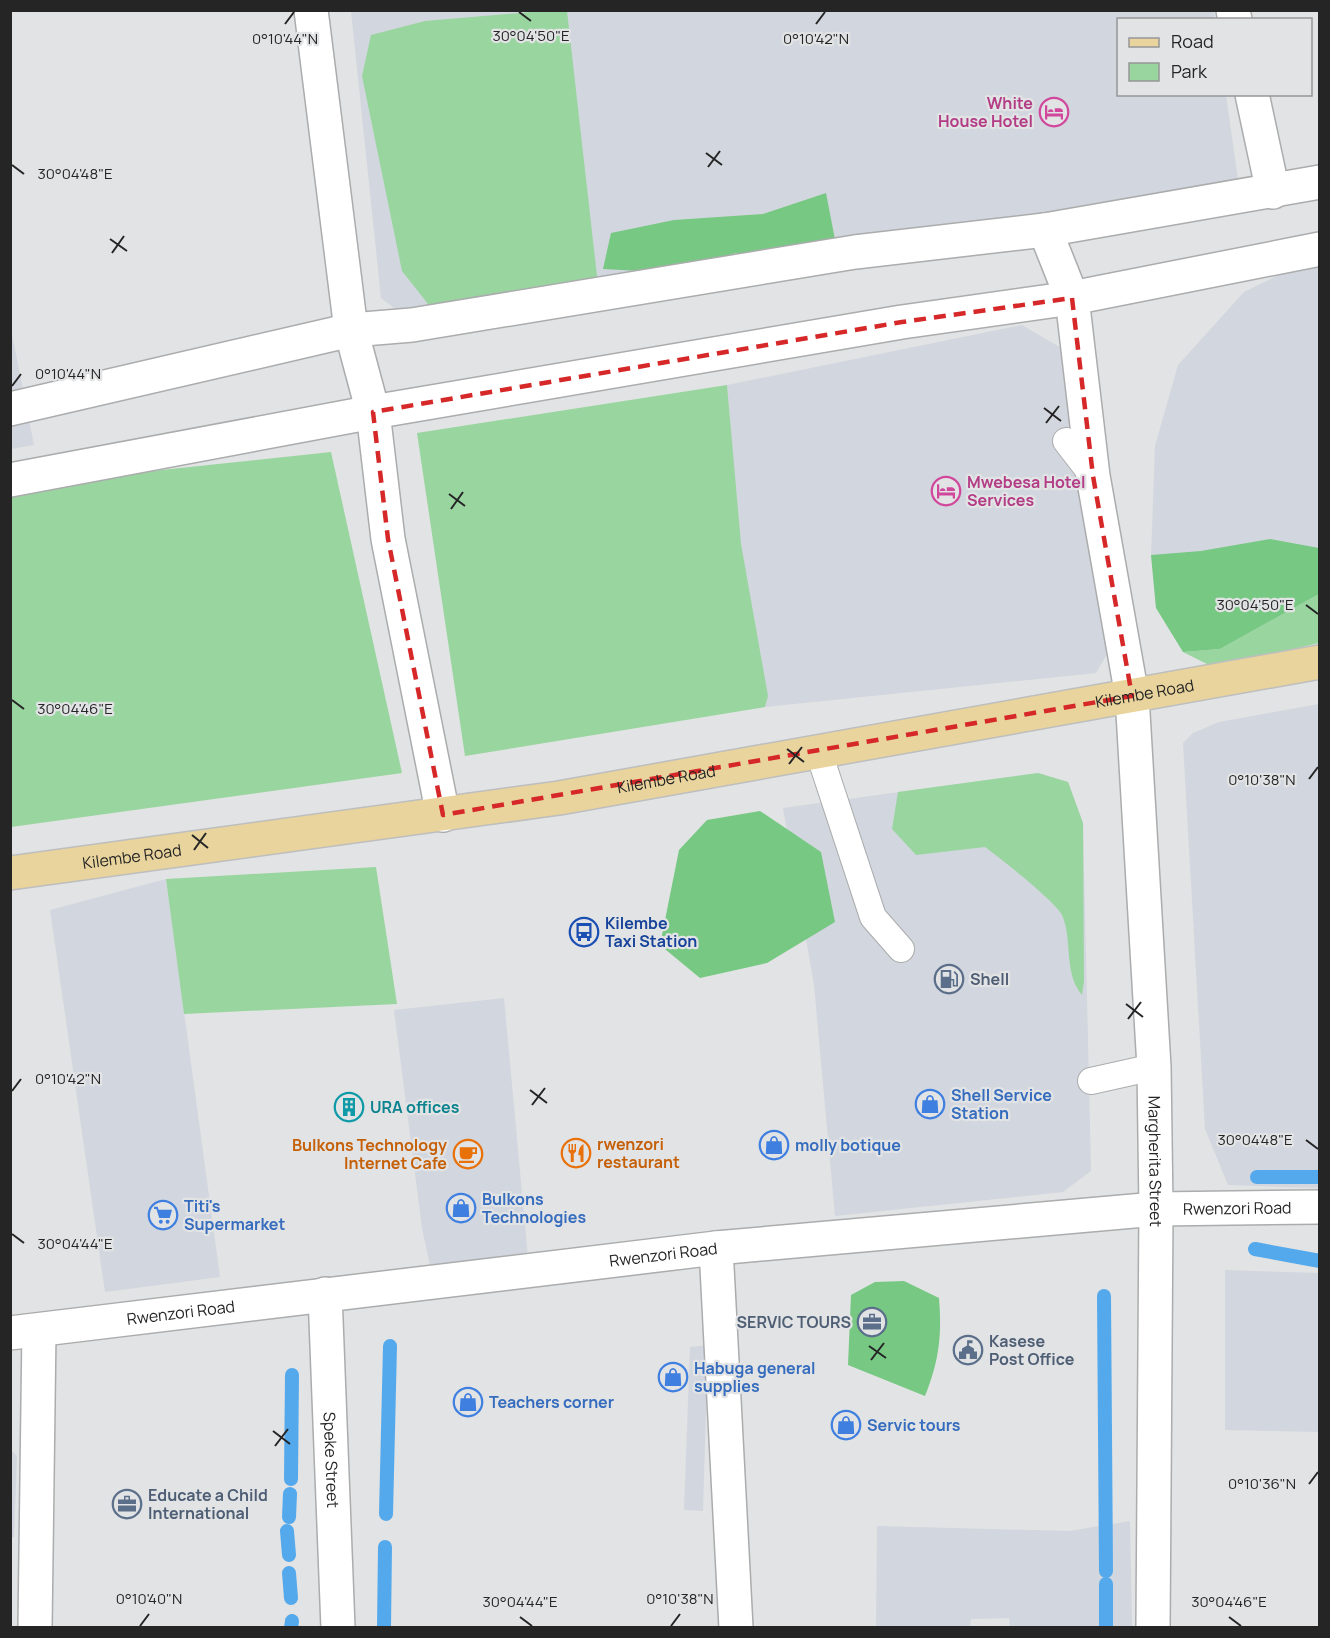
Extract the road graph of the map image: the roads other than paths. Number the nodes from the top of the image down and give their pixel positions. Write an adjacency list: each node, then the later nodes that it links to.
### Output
1 (311, 10): 8 (street)
2 (1252, 96): 4 (street)
3 (1320, 182): 4 (street)
4 (1273, 192): 5 (street)
5 (1045, 230): 7 (street, Margherita Street); 8 (street)
6 (1320, 249): 7 (street)
7 (1072, 298): 10 (street); 12 (street, Margherita Street)
8 (351, 330): 9 (street); 10 (street)
9 (10, 409)
10 (374, 412): 13 (street); 17 (street)
11 (1066, 441): 12 (lane)
12 (1093, 476): 15 (street, Margherita Street)
13 (10, 480)
14 (1320, 662): 15 (main road, Kilembe Road)
15 (1132, 696): 16 (main road, Kilembe Road); 20 (street, Margherita Street)
16 (819, 753): 17 (main road, Kilembe Road); 19 (lane)
17 (444, 815): 18 (main road, Kilembe Road)
18 (10, 873)
19 (901, 949)
20 (1154, 1067): 21 (lane); 23 (street, Margherita Street)
21 (1091, 1081)
22 (1320, 1207): 23 (street, Rwenzori Road)
23 (1156, 1209): 24 (street, Rwenzori Road); 30 (street, Margherita Street)
24 (716, 1248): 25 (street, Rwenzori Road); 29 (street)
25 (325, 1294): 26 (street, Rwenzori Road); 28 (street, Speke Street)
26 (25, 1331): 27 (street)
27 (35, 1628)
28 (338, 1628)
29 (736, 1628)
30 (1153, 1628)

